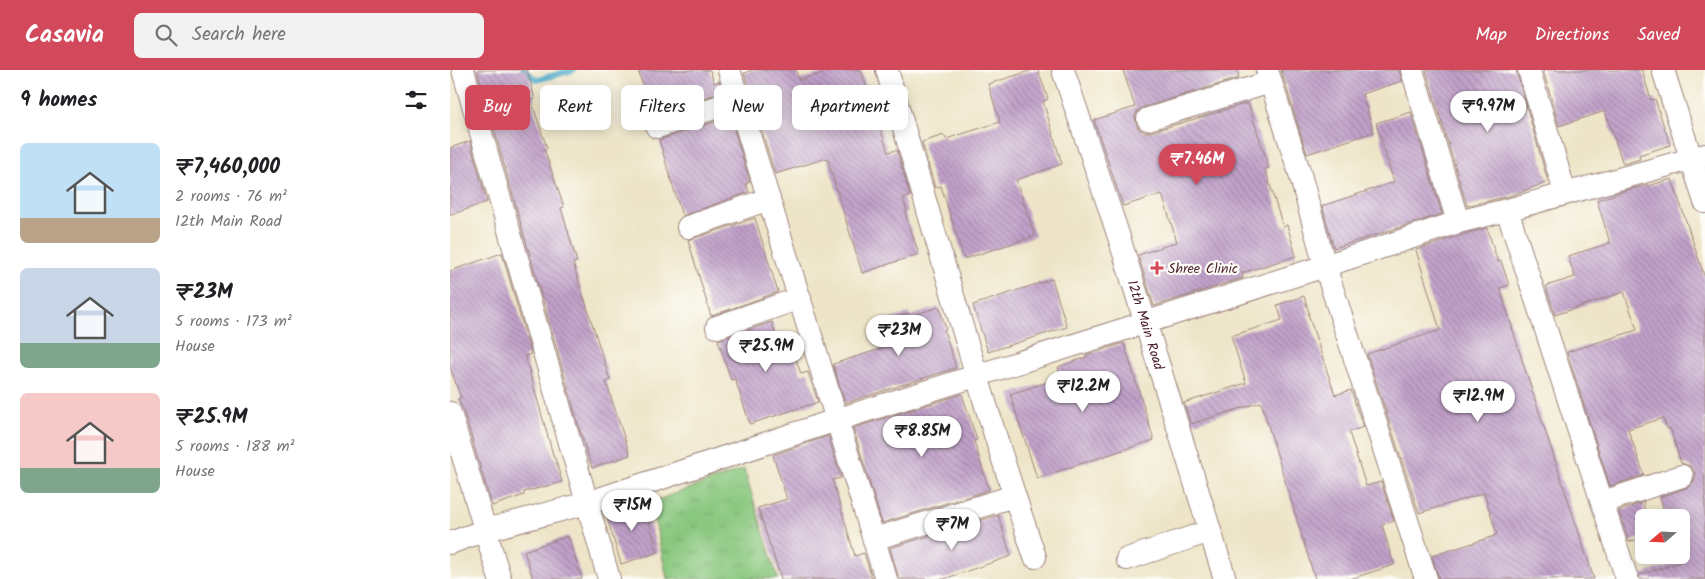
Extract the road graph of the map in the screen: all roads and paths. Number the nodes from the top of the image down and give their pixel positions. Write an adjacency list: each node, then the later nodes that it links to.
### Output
1 (463, 70): 29 (street)
2 (729, 70): 9 (street)
3 (887, 70): 23 (street)
4 (1063, 70): 21 (street, 12th Main Road)
5 (1412, 70): 17 (street)
6 (1529, 70): 13 (street)
7 (1663, 70): 12 (street)
8 (1269, 76): 10 (street); 19 (street)
9 (734, 85)
10 (1148, 119)
11 (747, 130): 14 (street)
12 (1698, 157): 13 (street); 15 (street)
13 (1565, 193): 16 (street)
14 (769, 199): 18 (street); 20 (street)
15 (1705, 202)
16 (1507, 210): 17 (street); 28 (street)
17 (1458, 222): 19 (street)
18 (688, 227)
19 (1325, 266): 21 (street); 40 (street)
20 (800, 298): 22 (street); 25 (street)
21 (1145, 323): 23 (street); 31 (street, 12th Main Road)
22 (717, 327)
23 (977, 375): 25 (street); 27 (street)
24 (450, 412): 30 (street)
25 (836, 420): 29 (street); 32 (street)
26 (1682, 476): 28 (street)
27 (1014, 496): 32 (street); 34 (street)
28 (1602, 502): 41 (street)
29 (587, 503): 30 (street); 37 (street)
30 (486, 530): 33 (street); 36 (street)
31 (1210, 531): 35 (street); 39 (street, 12th Main Road)
32 (874, 539): 38 (street)
33 (450, 543)
34 (1035, 557)
35 (1127, 559)
36 (500, 579)
37 (609, 579)
38 (886, 579)
39 (1225, 579)
40 (1426, 579)
41 (1627, 579)

